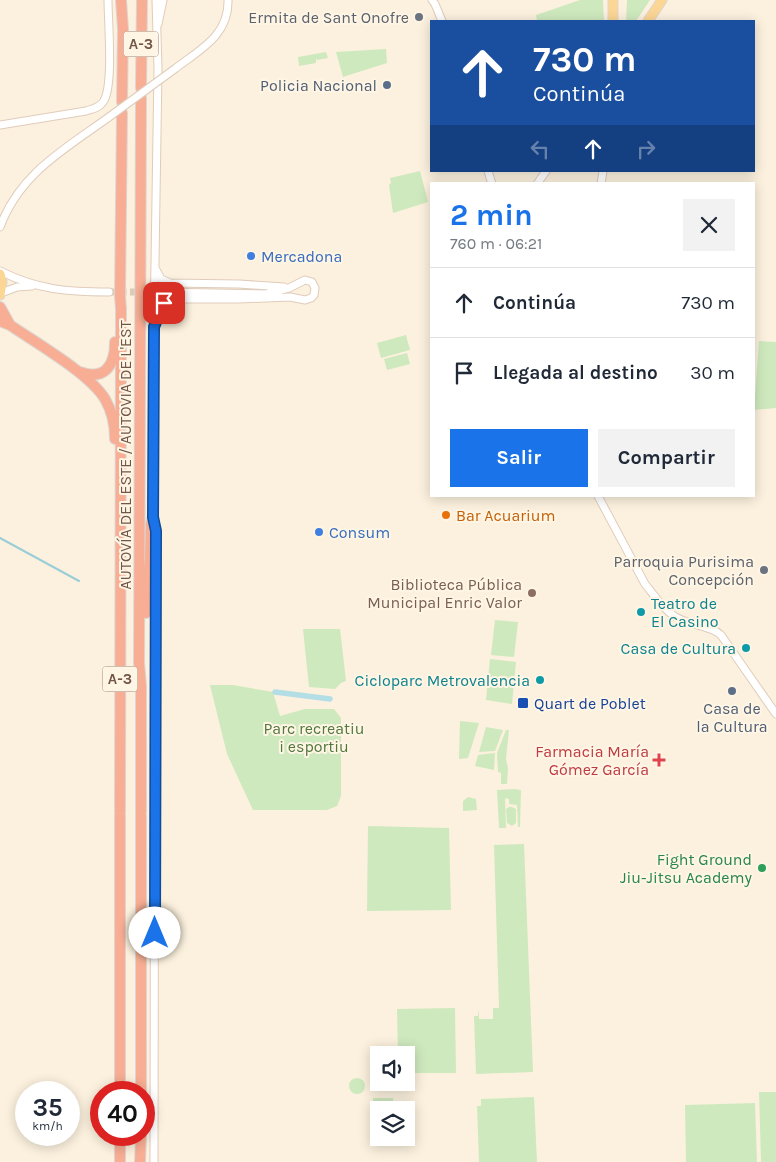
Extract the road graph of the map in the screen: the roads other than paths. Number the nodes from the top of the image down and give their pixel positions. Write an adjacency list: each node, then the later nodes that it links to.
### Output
1 (108, 0): 14 (street)
2 (121, 0): 26 (highway, AUTOVÍA DEL ESTE / AUTOVIA DE L'EST / A-3)
3 (142, 0): 37 (highway, AUTOVÍA DEL ESTE / AUTOVIA DE L'EST / A-3)
4 (156, 0): 13 (street)
5 (163, 0): 13 (street)
6 (228, 0): 15 (street, bridge)
7 (432, 0): 10 (street)
8 (613, 0): 11 (main road)
9 (662, 0): 12 (main road)
10 (442, 20)
11 (613, 20)
12 (649, 20)
13 (158, 25): 17 (street)
14 (0, 125)
15 (2, 219): 16 (street)
16 (0, 227)
17 (154, 267): 21 (street); 32 (street)
18 (0, 272): 20 (street); 25 (main road)
19 (298, 283): 21 (street); 28 (street); 28 (street)
20 (35, 286): 22 (street); 25 (street)
21 (289, 288): 24 (street)
22 (109, 292)
23 (159, 292): 24 (street)
24 (270, 293): 27 (street)
25 (0, 294)
26 (120, 296): 33 (highway); 36 (highway, AUTOVÍA DEL ESTE / AUTOVIA DE L'EST / A-3)
27 (290, 297): 28 (street); 32 (street)
28 (302, 299)
29 (0, 307): 31 (highway)
30 (0, 321): 31 (highway)
31 (10, 326): 33 (highway)
32 (154, 327): 35 (street)
33 (74, 369): 36 (highway)
34 (599, 497): 38 (street)
35 (153, 517): 37 (highway); 45 (street)
36 (120, 545): 39 (highway, AUTOVÍA DEL ESTE / AUTOVIA DE L'EST / A-3)
37 (141, 686): 40 (highway, AUTOVÍA DEL ESTE / AUTOVIA DE L'EST / A-3)
38 (776, 714)
39 (120, 1081)
40 (141, 1081)
41 (120, 1146): 44 (highway)
42 (141, 1146): 43 (highway)
43 (141, 1161)
44 (120, 1162)
45 (154, 1162)

